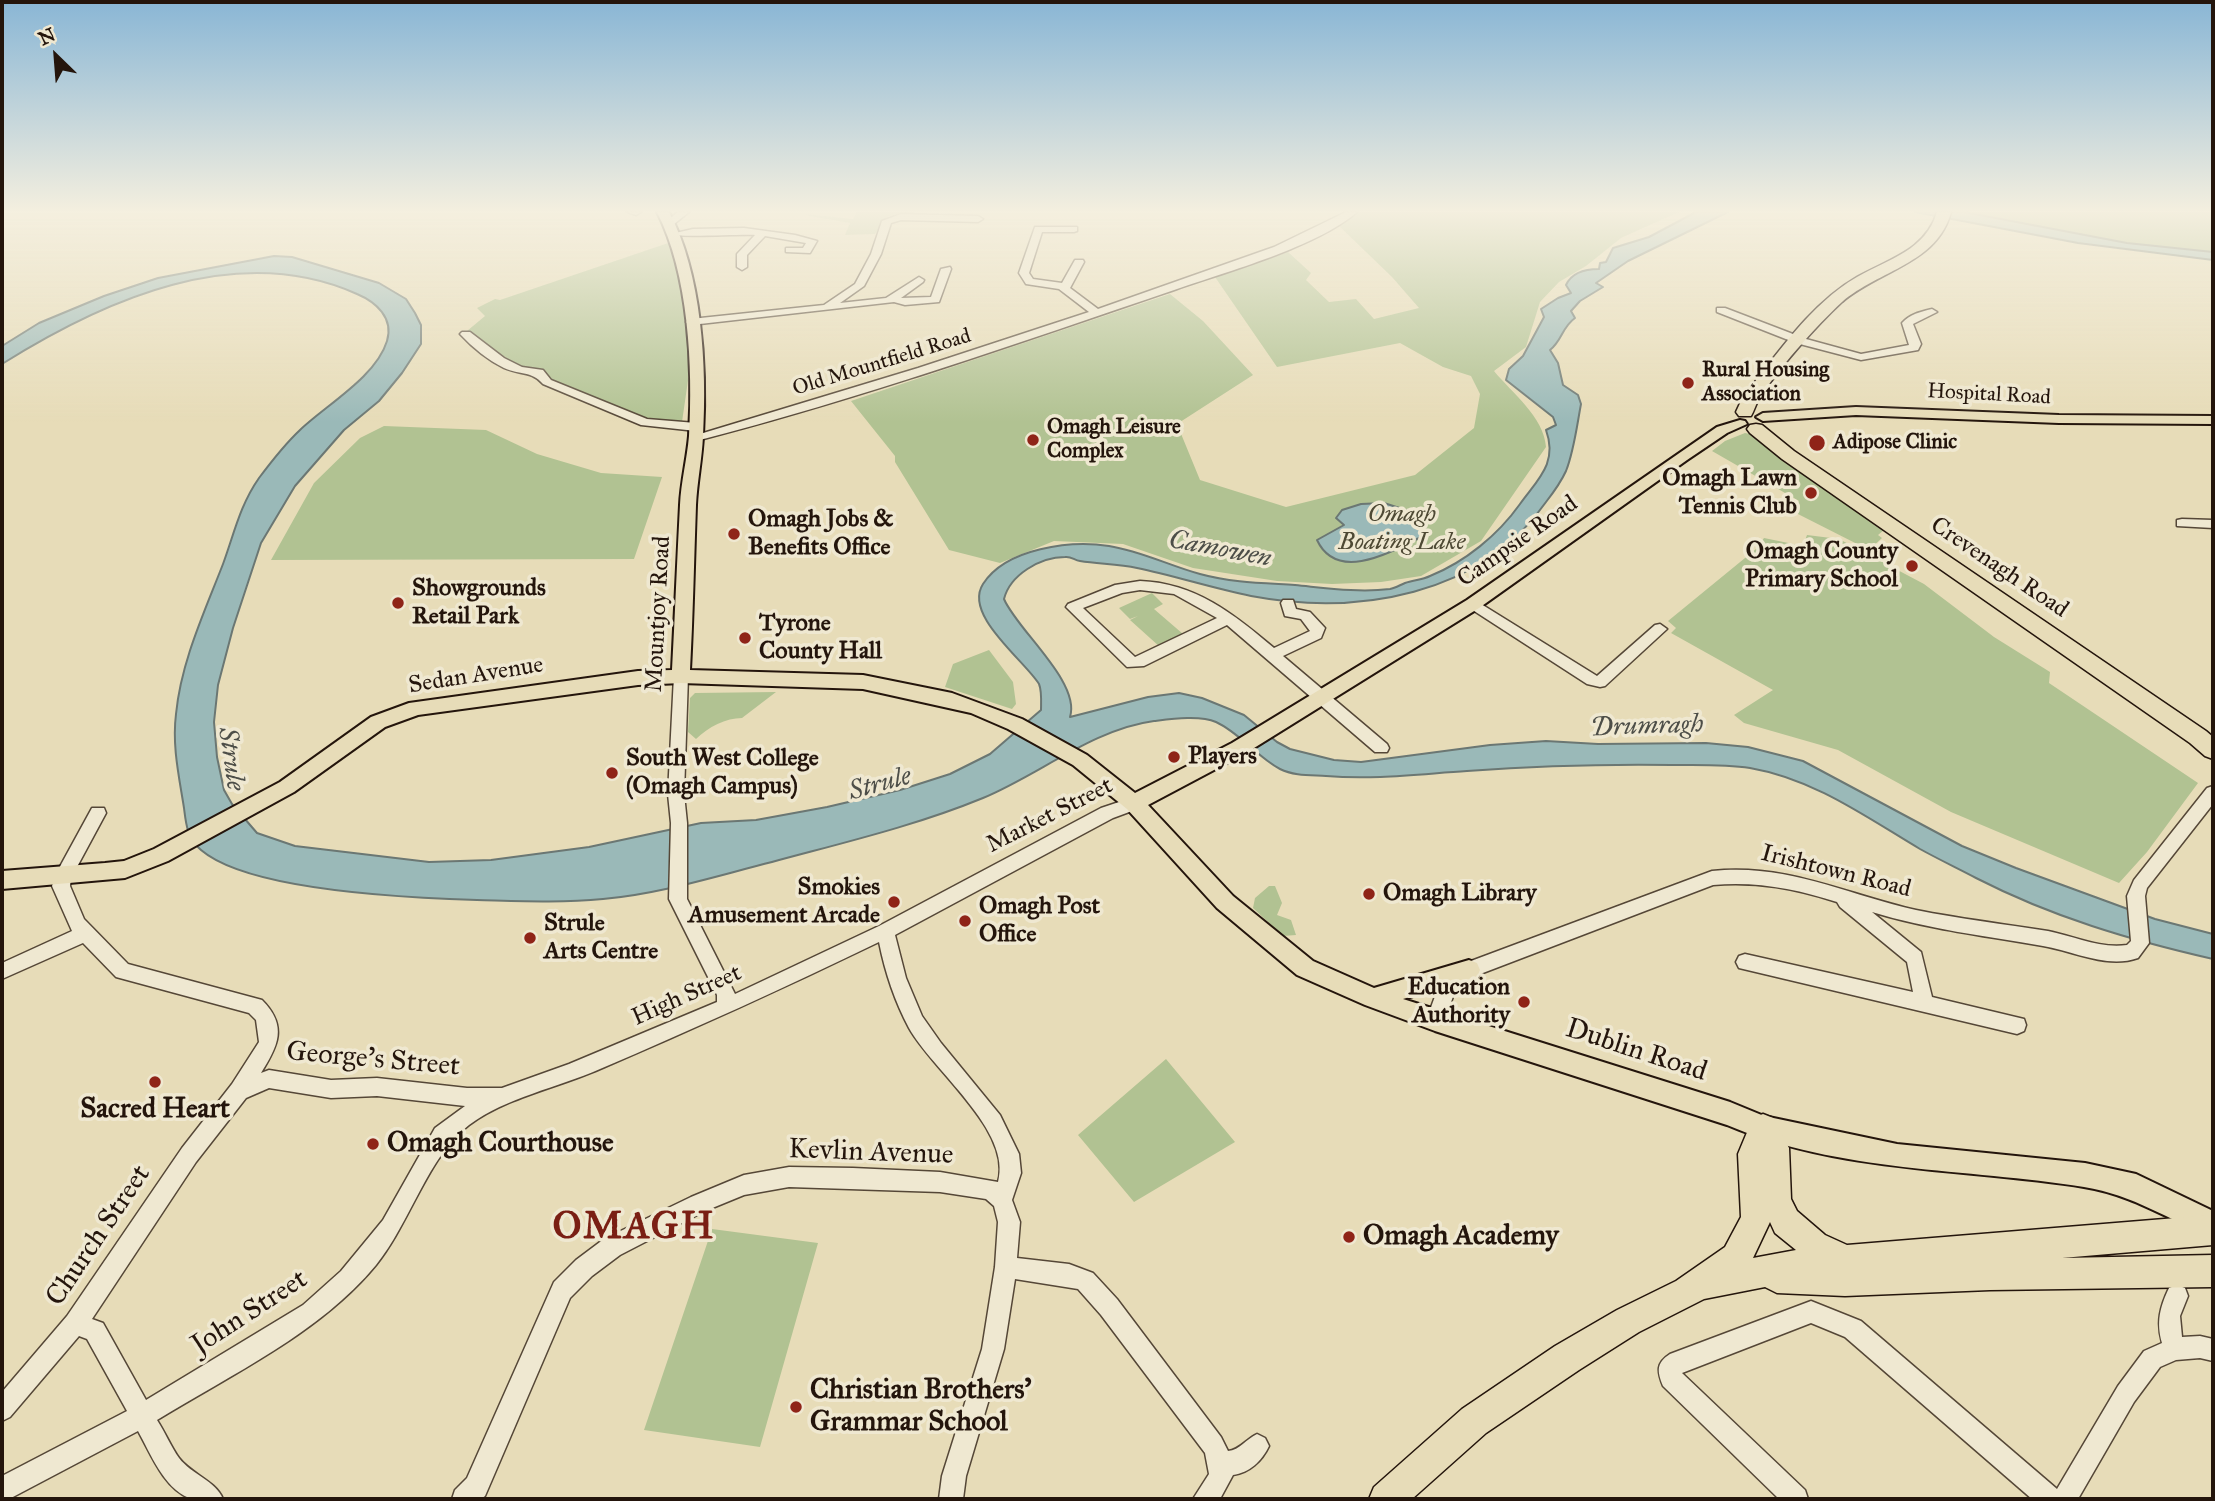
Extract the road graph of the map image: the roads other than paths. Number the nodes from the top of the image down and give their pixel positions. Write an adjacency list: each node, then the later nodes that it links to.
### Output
1 (687, 282): 15 (main road, Mountjoy Road)
2 (861, 282): 11 (street)
3 (928, 282): 10 (street)
4 (930, 282): 10 (street)
5 (1030, 282): 9 (street)
6 (1066, 282): 9 (street)
7 (1183, 282): 14 (street, Old Mountfield Road)
8 (1861, 282): 17 (highway)
9 (1063, 286): 14 (street)
10 (893, 299): 11 (street)
11 (823, 309): 15 (street)
12 (1721, 310): 17 (street)
13 (1932, 312): 17 (street)
14 (1097, 313): 20 (street, Old Mountfield Road)
15 (691, 322): 20 (main road, Mountjoy Road)
16 (466, 334): 20 (street)
17 (1800, 340): 19 (highway)
18 (2213, 419): 19 (main road, Hospital Road)
19 (1751, 420): 24 (main road, Campsie Road); 33 (highway, Crevenagh Road)
20 (696, 432): 28 (main road, Mountjoy Road)
21 (2182, 523): 22 (street)
22 (2213, 524)
23 (1288, 603): 27 (street)
24 (1473, 604): 26 (street); 29 (main road, Campsie Road)
25 (1228, 618): 25 (street); 27 (street)
26 (1660, 629)
27 (1273, 655): 29 (street)
28 (681, 677): 30 (main road, Sedan Avenue); 37 (main road, Sedan Avenue); 47 (street, Mountjoy Road)
29 (1322, 697): 31 (main road, Campsie Road); 32 (street)
30 (1016, 724): 35 (main road, Dublin Road)
31 (1271, 728): 35 (main road, Market Street)
32 (1381, 747)
33 (2213, 750)
34 (2213, 792): 39 (street, Irishtown Road)
35 (1134, 803): 40 (street, Market Street); 45 (main road, Dublin Road)
36 (98, 813): 37 (street)
37 (63, 877): 38 (main road, Sedan Avenue); 41 (street, Church Street)
38 (2, 880)
39 (1842, 898): 43 (street, Irishtown Road); 46 (street)
40 (885, 931): 47 (street, High Street); 53 (street)
41 (86, 933): 44 (street); 50 (street, Church Street)
42 (1745, 962): 46 (street)
43 (1469, 970): 45 (main road); 48 (street, Irishtown Road)
44 (2, 971)
45 (1373, 998): 48 (main road, Dublin Road)
46 (1924, 1003): 49 (street)
47 (726, 1007): 51 (street, High Street)
48 (1435, 1021): 52 (main road, Dublin Road)
49 (2017, 1025)
50 (239, 1091): 51 (street, George's Street); 62 (street, Church Street)
51 (504, 1096): 66 (street, John Street)
52 (1763, 1128): 54 (main road, Dublin Road); 56 (highway); 60 (highway)
53 (1002, 1200): 57 (street); 71 (street, Kevlin Avenue)
54 (2213, 1224)
55 (2213, 1230): 56 (highway)
56 (1849, 1261): 59 (highway)
57 (1006, 1267): 68 (street); 72 (street)
58 (2213, 1271): 59 (highway)
59 (1750, 1274): 60 (highway)
60 (1687, 1292): 74 (highway)
61 (2177, 1296): 63 (street)
62 (75, 1324): 65 (street, Church Street); 66 (street)
63 (2175, 1349): 64 (street); 77 (street)
64 (2213, 1350)
65 (2, 1409)
66 (142, 1416): 69 (street, John Street); 70 (street)
67 (1257, 1446): 68 (street)
68 (1222, 1464): 73 (street)
69 (2, 1489)
70 (211, 1499)
71 (464, 1499)
72 (951, 1499)
73 (1205, 1499)
74 (1386, 1499)
75 (1796, 1499): 76 (street)
76 (2050, 1499)
77 (2065, 1499)

